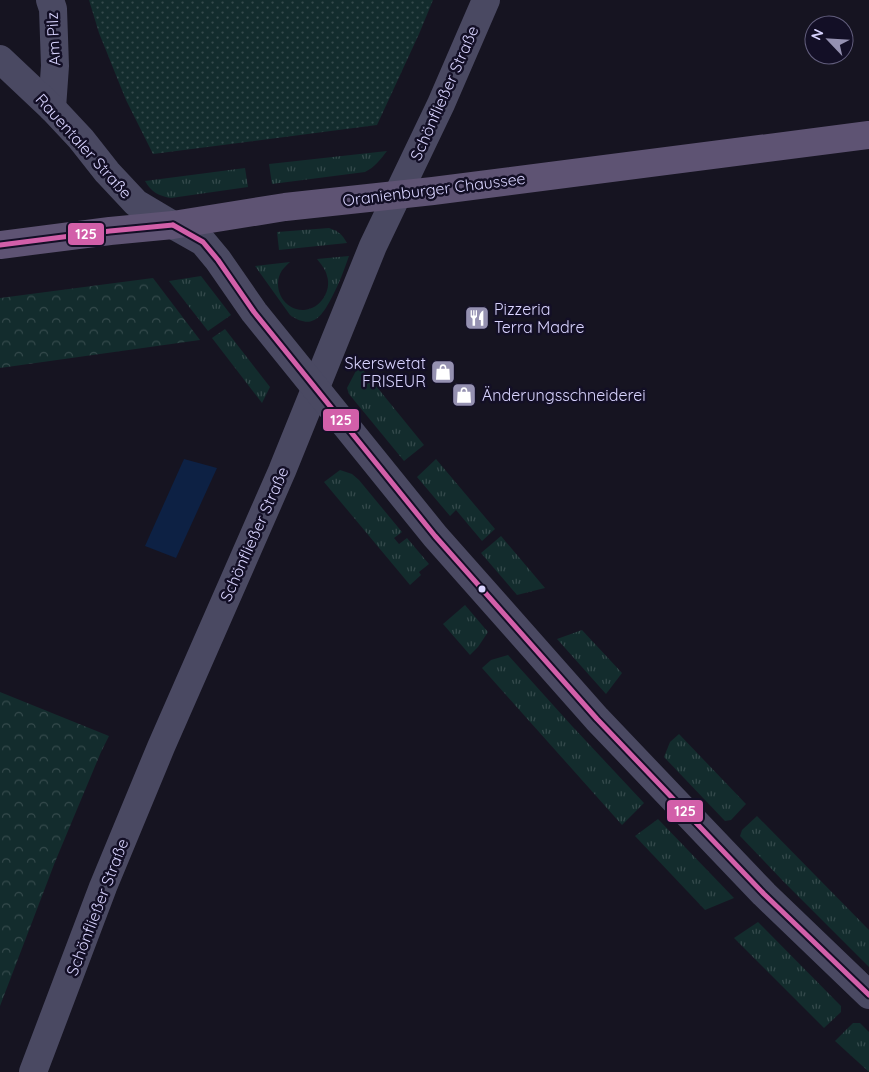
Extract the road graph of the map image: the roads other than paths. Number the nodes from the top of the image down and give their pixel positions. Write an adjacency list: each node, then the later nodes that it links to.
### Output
1 (50, 0): 4 (street, Am Pilz)
2 (486, 0): 6 (street, Schönfließer Straße)
3 (0, 59): 4 (street, Rauentaler Straße)
4 (52, 108): 7 (street, Rauentaler Straße)
5 (869, 135): 6 (main road, Oranienburger Chaussee)
6 (397, 194): 7 (main road, Oranienburger Chaussee); 9 (street, Schönfließer Straße)
7 (174, 225): 8 (main road, Oranienburger Chaussee); 9 (street, Rauentaler Straße)
8 (0, 245)
9 (315, 389): 10 (street, Rauentaler Straße); 11 (street, Schönfließer Straße)
10 (869, 995)
11 (33, 1072)

